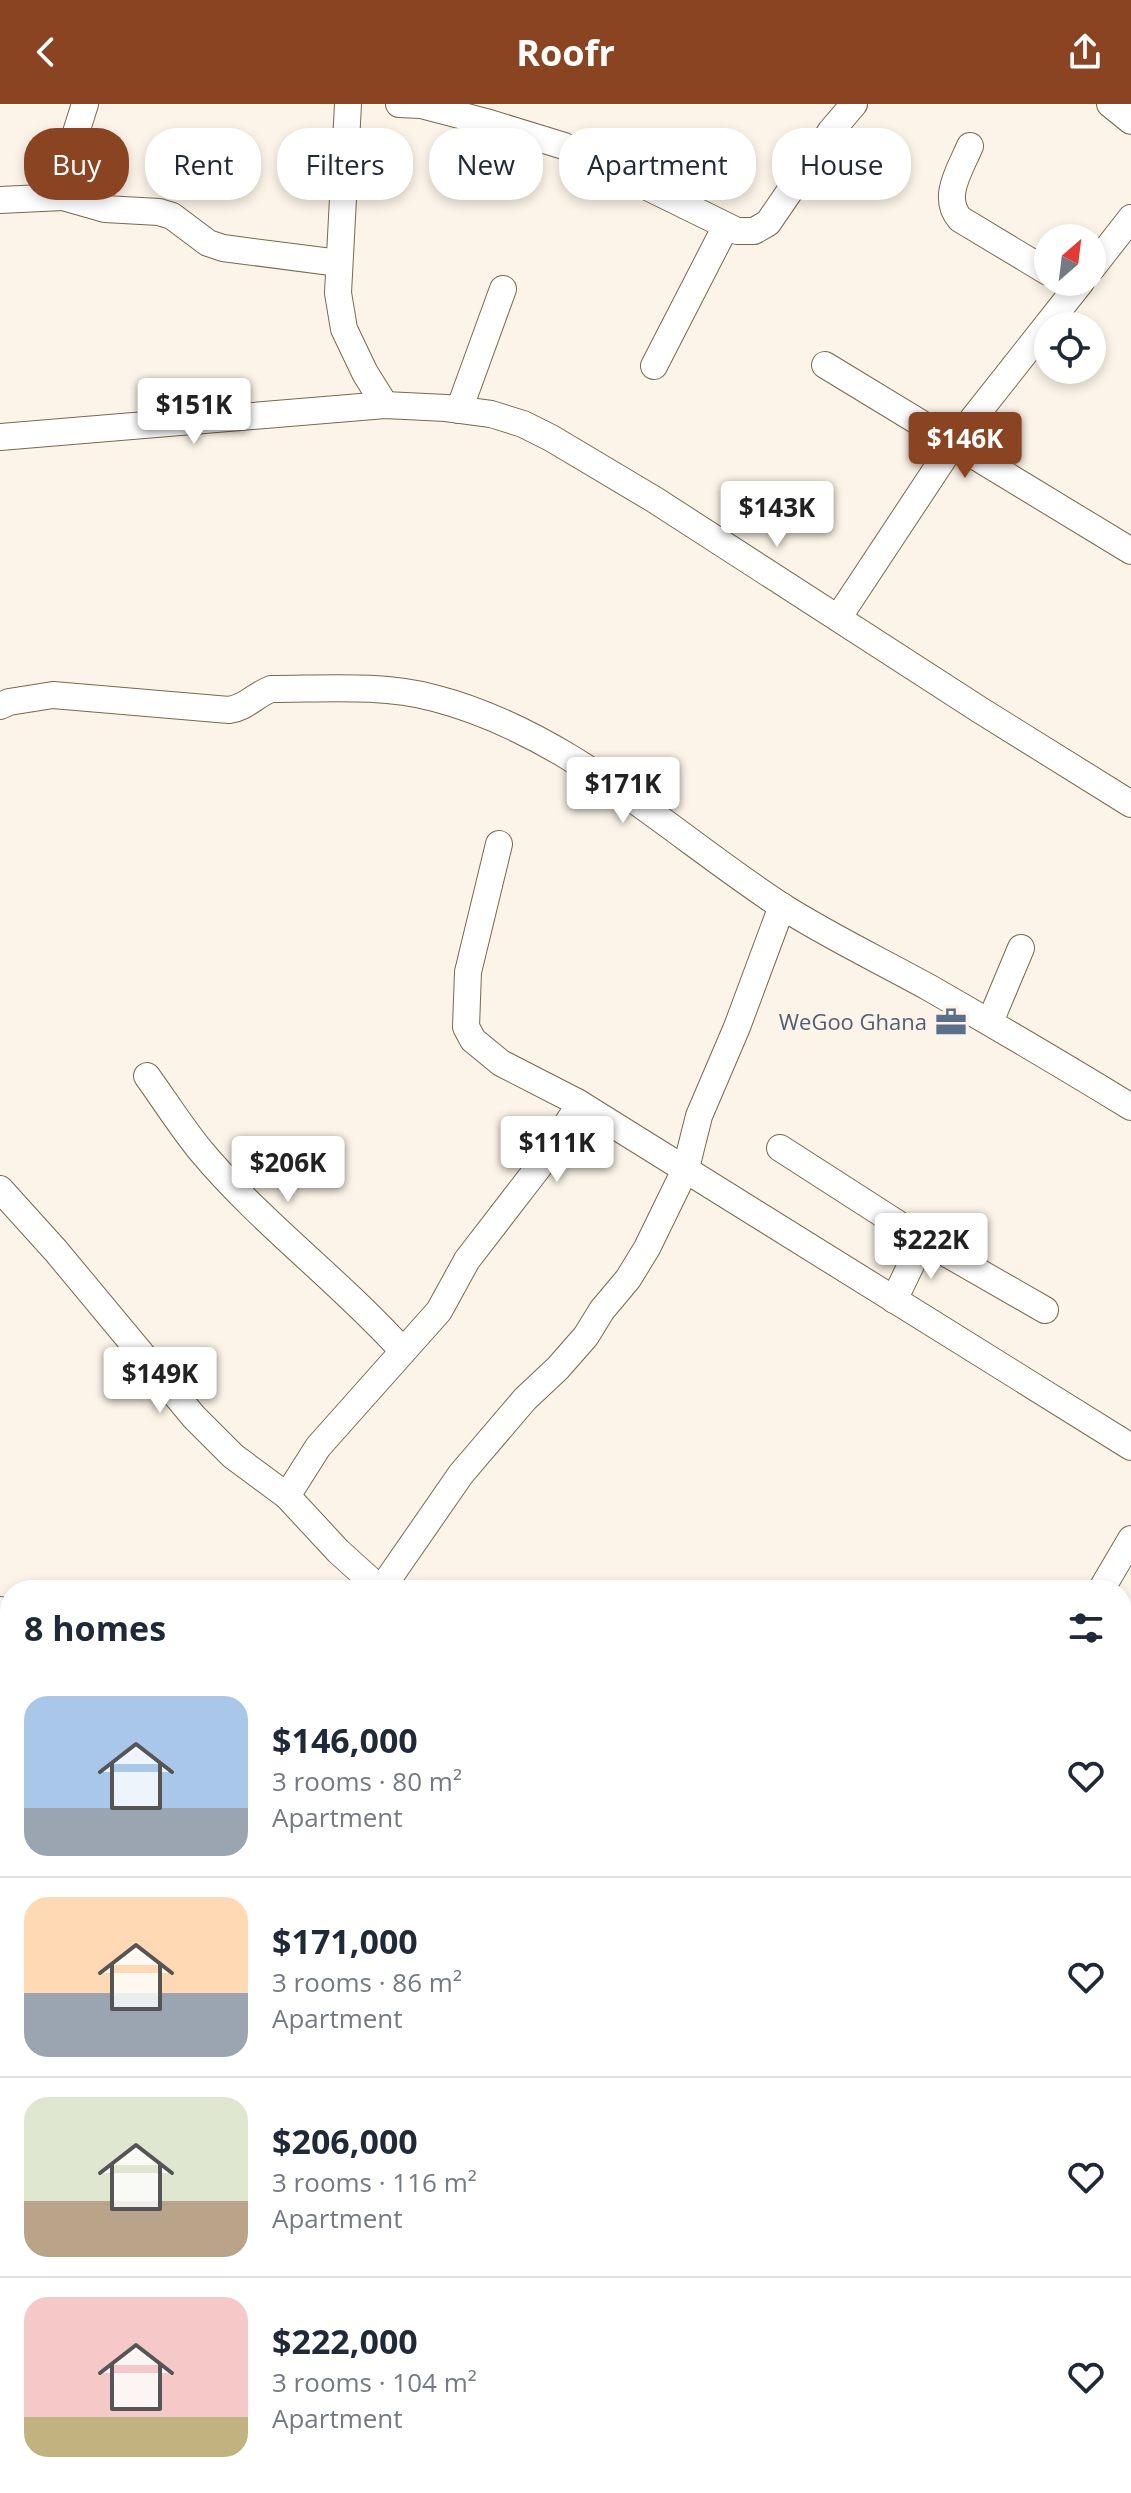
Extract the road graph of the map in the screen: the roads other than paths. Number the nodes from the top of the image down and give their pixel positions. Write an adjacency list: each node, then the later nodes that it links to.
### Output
1 (85, 104): 7 (street)
2 (348, 104): 15 (street)
3 (399, 104): 13 (street)
4 (1110, 104): 6 (street)
5 (847, 106): 13 (street)
6 (1131, 121)
7 (77, 128)
8 (970, 146): 16 (street)
9 (24, 199): 10 (street)
10 (0, 200)
11 (74, 200): 15 (street)
12 (1131, 218): 14 (street)
13 (726, 226): 20 (street)
14 (1106, 250)
15 (339, 263): 21 (street)
16 (1034, 264)
17 (503, 289): 22 (street)
18 (1064, 296): 24 (street)
19 (825, 365): 24 (street)
20 (654, 366)
21 (385, 405): 22 (street); 23 (street)
22 (459, 410): 26 (street)
23 (0, 437)
24 (953, 444): 25 (street); 26 (street)
25 (1131, 551)
26 (838, 618): 28 (street)
27 (0, 706): 30 (street)
28 (1131, 804)
29 (499, 844): 34 (street)
30 (782, 906): 32 (street); 37 (street)
31 (1021, 948): 32 (street)
32 (990, 1022): 35 (street)
33 (147, 1076): 42 (street)
34 (577, 1102): 37 (street); 42 (street)
35 (1131, 1107)
36 (780, 1148): 39 (street)
37 (686, 1168): 40 (street); 47 (street)
38 (0, 1189): 44 (street)
39 (923, 1240): 40 (street); 41 (street)
40 (894, 1300): 43 (street)
41 (1045, 1310)
42 (403, 1351): 44 (street)
43 (1131, 1447)
44 (287, 1496): 46 (street)
45 (1131, 1539): 48 (street)
46 (372, 1580)
47 (388, 1580)
48 (1107, 1580)

